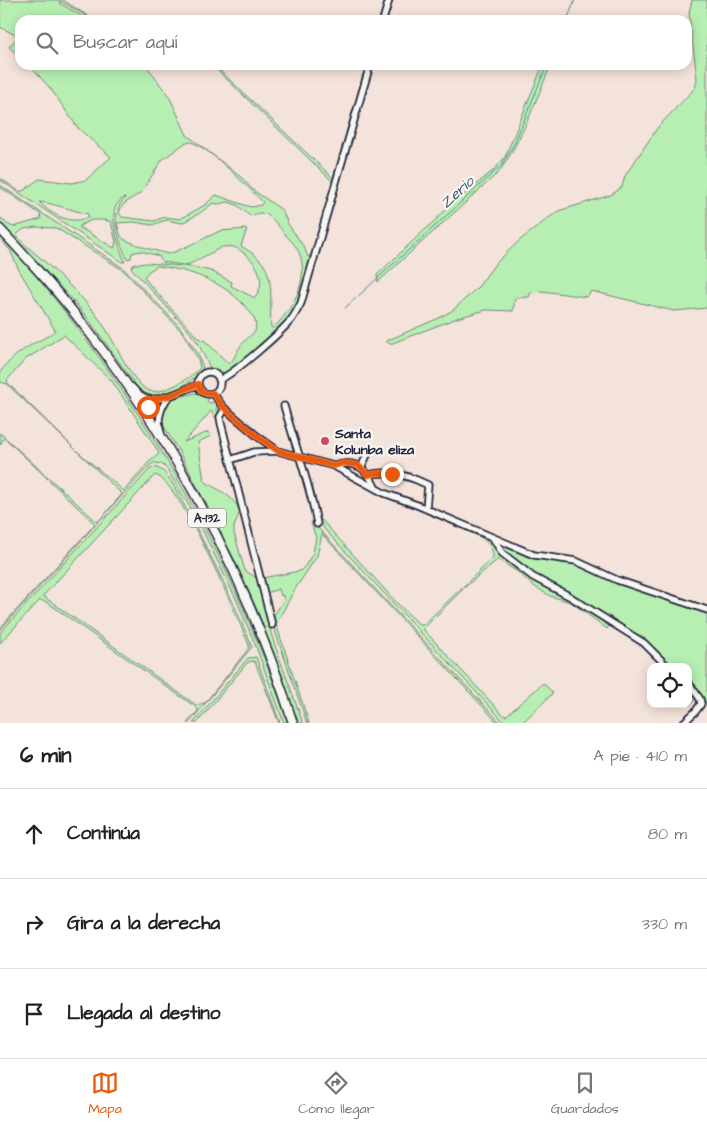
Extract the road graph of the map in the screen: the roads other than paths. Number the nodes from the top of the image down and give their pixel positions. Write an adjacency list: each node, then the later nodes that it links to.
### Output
1 (389, 0): 2 (street)
2 (384, 15)
3 (369, 70): 6 (street)
4 (0, 229): 5 (main road, A-132)
5 (122, 377): 10 (street); 14 (main road, A-132)
6 (219, 380): 7 (street); 8 (street)
7 (198, 384): 8 (street); 9 (street)
8 (213, 393): 13 (street)
9 (169, 396): 10 (street); 12 (street)
10 (154, 399): 14 (street)
11 (284, 406): 18 (street)
12 (162, 408): 14 (street); 15 (street)
13 (225, 409): 16 (street); 19 (street)
14 (146, 412): 15 (main road, A-132)
15 (163, 440): 31 (main road, A-132)
16 (278, 451): 18 (street); 19 (street)
17 (368, 453): 21 (street)
18 (299, 457): 20 (street); 25 (street)
19 (230, 460): 28 (street)
20 (334, 466): 21 (street); 23 (street)
21 (361, 468): 22 (street)
22 (368, 475): 23 (street); 24 (street)
23 (376, 489): 24 (street)
24 (426, 509): 26 (street)
25 (317, 524)
26 (493, 538): 27 (street); 29 (street)
27 (707, 610)
28 (272, 625)
29 (664, 663)
30 (692, 688): 32 (street)
31 (293, 723)
32 (683, 723)

